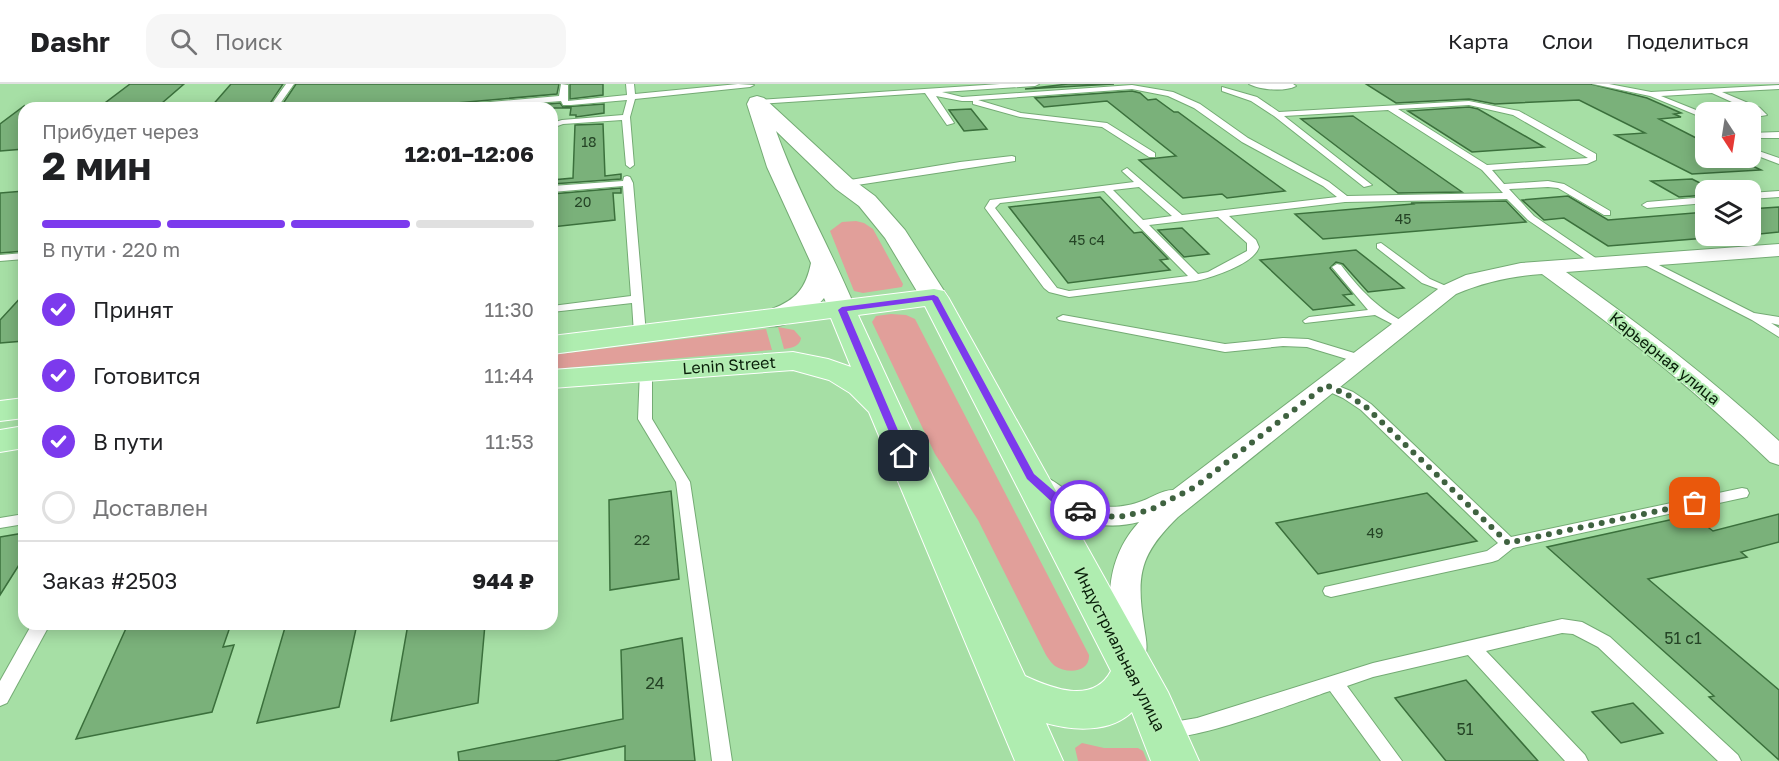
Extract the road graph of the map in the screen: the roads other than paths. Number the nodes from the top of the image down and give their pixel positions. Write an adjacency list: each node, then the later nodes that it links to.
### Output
1 (290, 84): 20 (lane)
2 (630, 84): 18 (lane)
3 (962, 84): 8 (lane)
4 (1035, 84): 15 (lane)
5 (1253, 84): 9 (lane)
6 (1597, 84): 16 (lane)
7 (564, 85): 17 (lane)
8 (946, 85): 11 (lane)
9 (1292, 86)
10 (1779, 87): 14 (lane)
11 (901, 88): 13 (lane); 15 (lane)
12 (1224, 89): 25 (lane)
13 (752, 90): 18 (lane); 38 (main road, Индустриальная улица); 59 (main road)
14 (1712, 90): 16 (lane); 22 (lane)
15 (928, 92): 19 (lane); 27 (lane)
16 (1651, 94): 24 (lane)
17 (563, 98): 18 (lane); 21 (lane)
18 (631, 98): 26 (lane)
19 (962, 99): 31 (lane); 47 (lane)
20 (277, 102)
21 (516, 102)
22 (1739, 102)
23 (1389, 107): 25 (lane); 36 (lane); 36 (lane)
24 (1695, 112)
25 (1277, 114): 40 (lane)
26 (626, 117): 28 (lane); 35 (lane)
27 (951, 123)
28 (558, 124)
29 (1779, 135): 30 (lane)
30 (1761, 136)
31 (1152, 155)
32 (1761, 156): 34 (lane)
33 (1012, 159): 38 (lane)
34 (1778, 164)
35 (630, 165)
36 (1485, 168): 41 (lane)
37 (1127, 171): 39 (lane)
38 (844, 184): 65 (main road, Индустриальная улица)
39 (1142, 184): 43 (lane); 52 (lane)
40 (1367, 185)
41 (1502, 187): 46 (lane); 51 (lane)
42 (558, 188): 66 (lane)
43 (1106, 188): 53 (lane); 63 (lane)
44 (1779, 194): 45 (lane)
45 (1761, 195)
46 (1510, 196): 47 (lane); 60 (lane)
47 (1346, 199): 50 (lane)
48 (1695, 201): 49 (lane)
49 (1647, 205)
50 (1220, 213): 52 (lane); 63 (lane)
51 (1607, 213)
52 (1179, 218): 53 (lane)
53 (1141, 223): 63 (lane)
54 (1381, 246): 64 (lane)
55 (1779, 250): 58 (street)
56 (18, 256): 57 (lane)
57 (0, 258)
58 (1643, 260): 60 (street); 70 (lane)
59 (824, 262): 68 (main road); 72 (main road)
60 (1598, 263): 62 (street)
61 (1337, 267): 69 (lane)
62 (1546, 267): 64 (street); 89 (street, Карьерная улица)
63 (1196, 278)
64 (1449, 290): 75 (street)
65 (934, 297): 68 (main road); 90 (main road, Индустриальная улица)
66 (637, 299): 67 (lane); 77 (lane)
67 (558, 308)
68 (842, 310): 72 (main road); 86 (main road)
69 (1376, 312): 73 (lane); 75 (lane)
70 (1751, 316): 74 (lane); 76 (lane)
71 (1063, 318): 79 (lane)
72 (770, 319): 77 (main road); 80 (main road)
73 (1309, 321)
74 (1779, 321)
75 (1404, 326): 79 (street)
76 (1779, 333)
77 (640, 334): 78 (main road)
78 (558, 344)
79 (1360, 360): 83 (street)
80 (781, 361): 81 (main road, Lenin Street); 86 (main road, Lenin Street)
81 (646, 371): 82 (main road, Lenin Street); 104 (lane)
82 (558, 378)
83 (1326, 385): 91 (street); 95 (lane)
84 (18, 409): 85 (main road)
85 (0, 411)
86 (886, 415): 101 (main road)
87 (18, 439): 88 (main road)
88 (0, 441)
89 (1779, 456)
90 (1030, 477): 91 (street); 99 (main road, Индустриальная улица)
91 (1195, 487): 99 (street)
92 (1742, 493): 95 (lane)
93 (18, 520): 94 (lane)
94 (0, 523)
95 (1508, 543): 96 (lane)
96 (1331, 591)
97 (38, 630): 102 (lane)
98 (1472, 647): 100 (lane); 107 (lane); 108 (lane)
99 (1134, 671): 101 (main road); 103 (main road, Индустриальная улица)
100 (1334, 682): 103 (lane); 106 (lane)
101 (1009, 689): 105 (main road)
102 (0, 698)
103 (1169, 746)
104 (722, 761)
105 (1039, 761)
106 (1392, 761)
107 (1578, 761)
108 (1731, 761)

